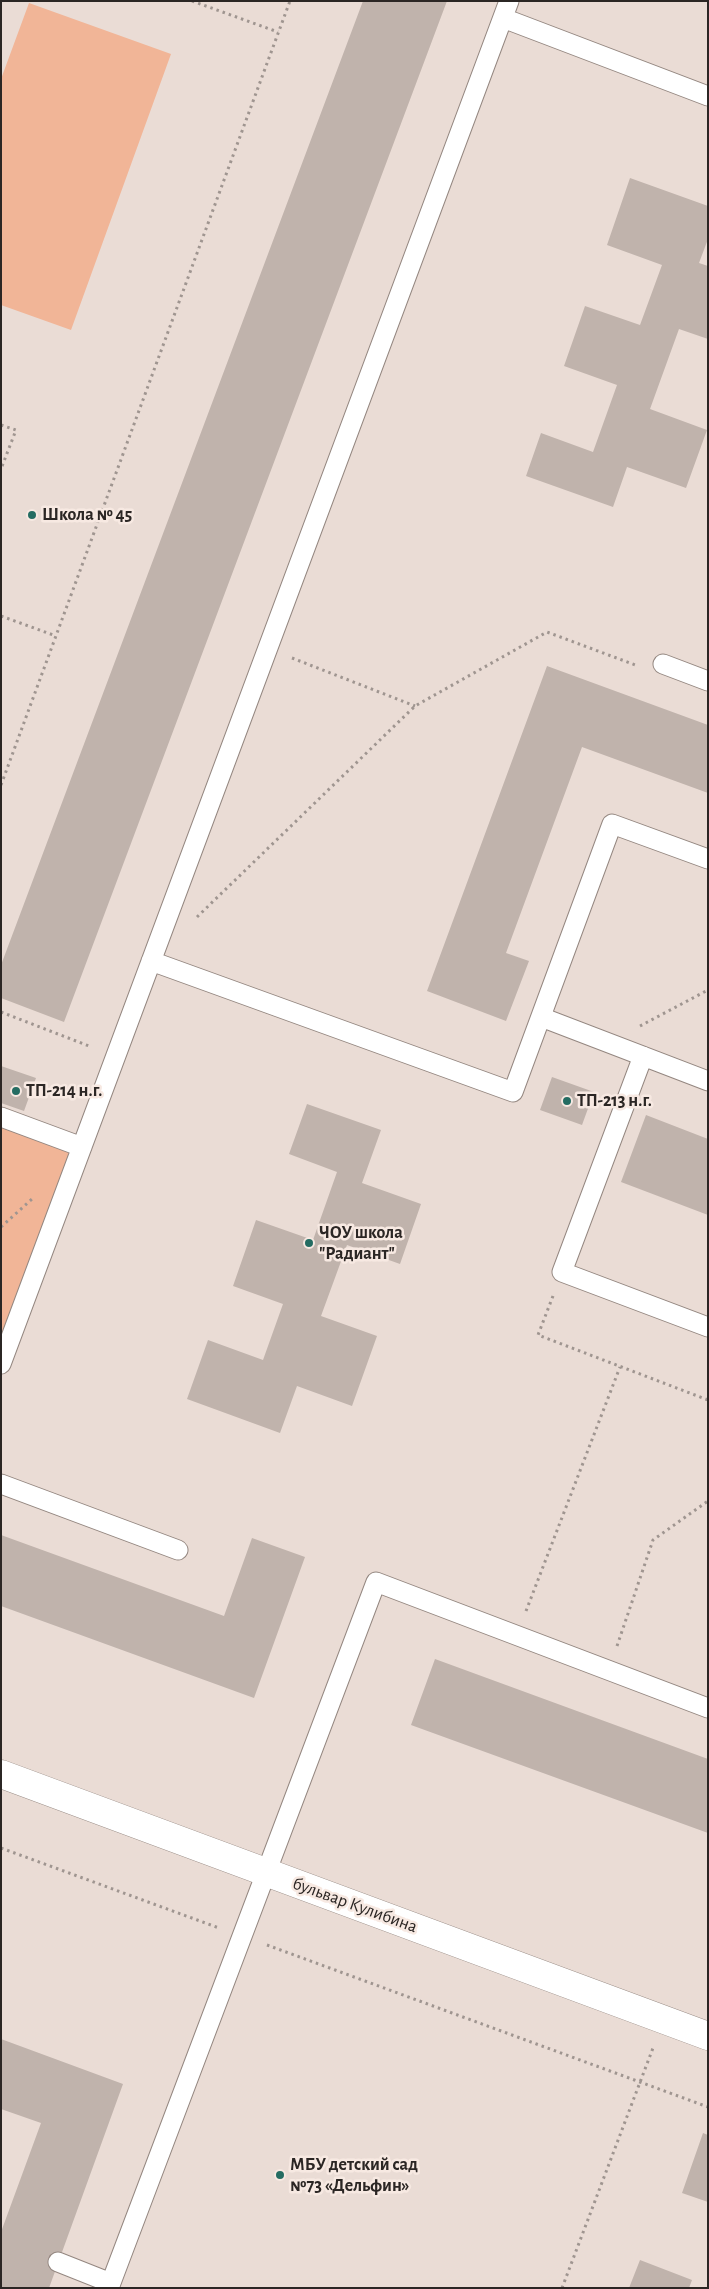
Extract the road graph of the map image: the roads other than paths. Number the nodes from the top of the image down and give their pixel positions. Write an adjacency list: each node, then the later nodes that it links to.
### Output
1 (506, 10): 2 (lane); 6 (lane)
2 (708, 96)
3 (663, 664): 4 (lane)
4 (708, 681)
5 (708, 859): 7 (lane)
6 (151, 961): 7 (lane); 11 (lane)
7 (541, 1017): 8 (lane)
8 (643, 1056): 9 (lane); 12 (lane)
9 (708, 1081)
10 (1, 1117): 11 (lane)
11 (82, 1147): 13 (lane)
12 (708, 1327)
13 (1, 1364)
14 (1, 1484): 15 (lane)
15 (178, 1550)
16 (708, 1708): 18 (lane)
17 (1, 1774): 18 (street, бульвар Кулибина)
18 (266, 1872): 19 (street, бульвар Кулибина); 21 (lane)
19 (708, 2036)
20 (58, 2262): 21 (lane)
21 (110, 2285)

